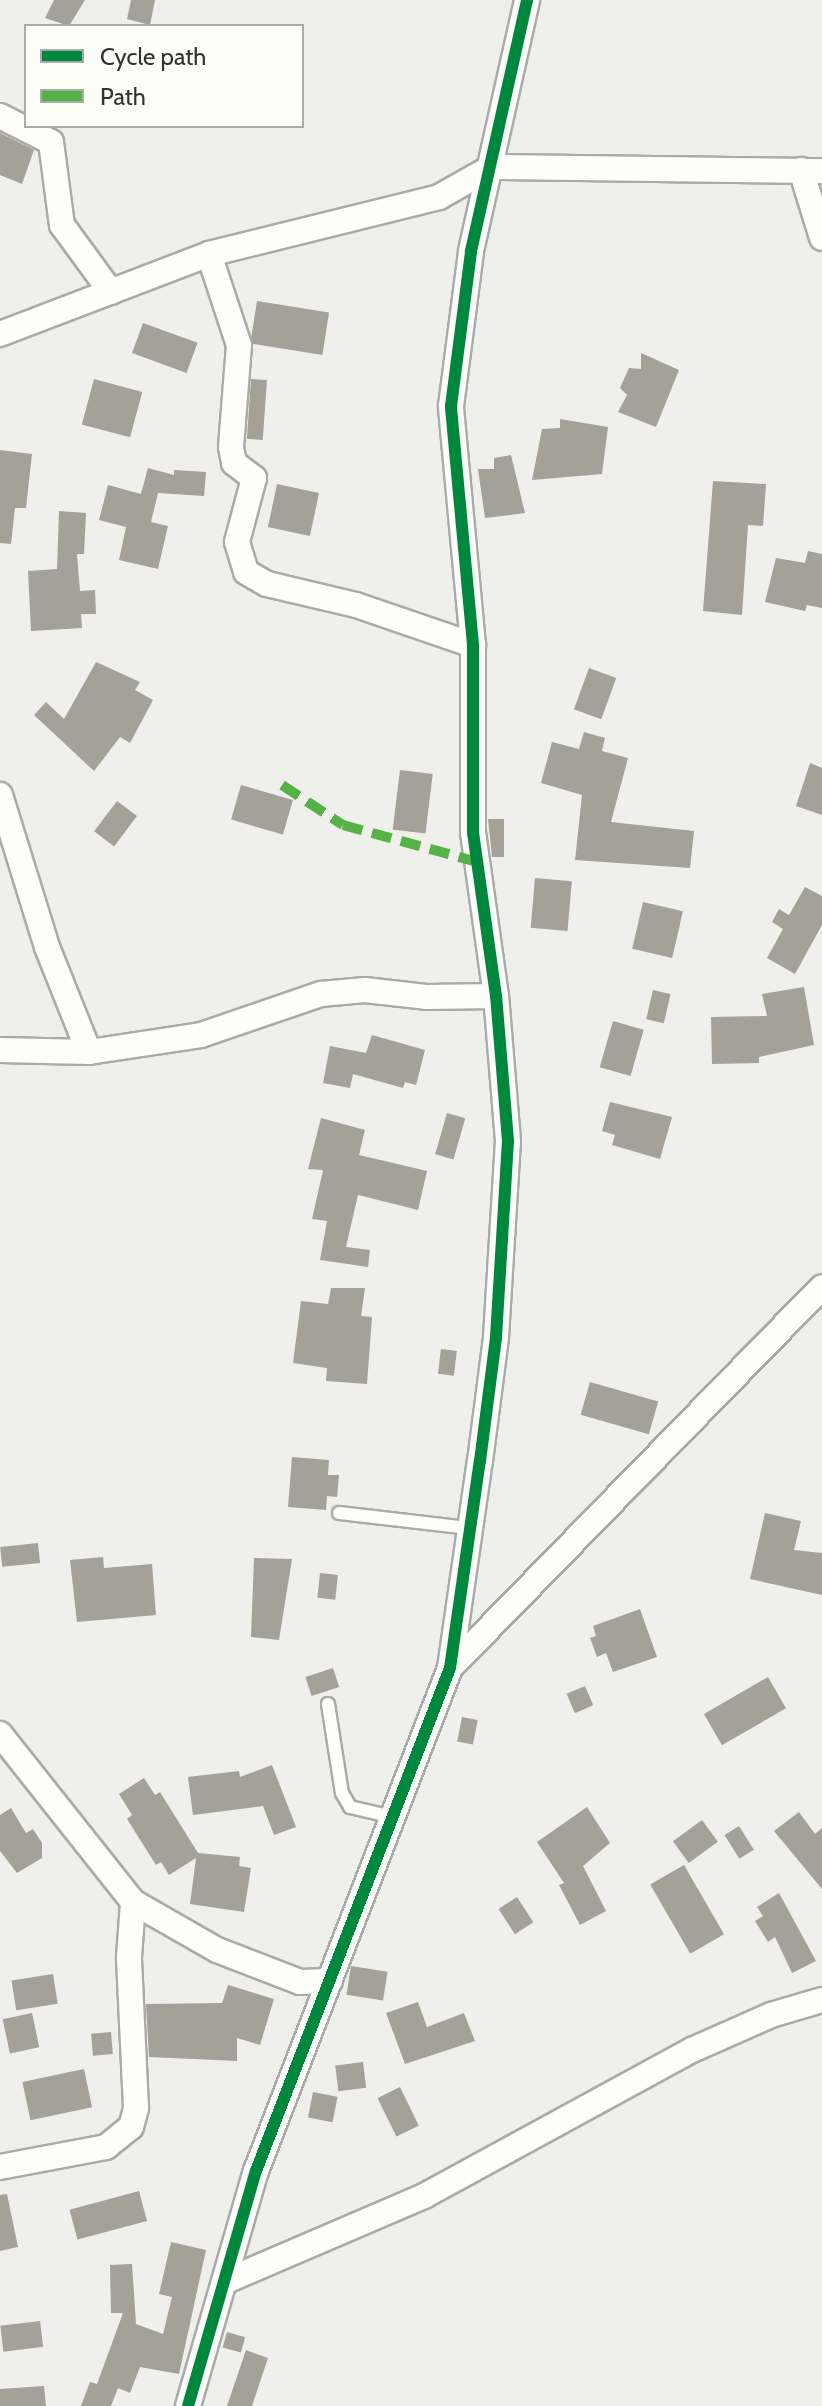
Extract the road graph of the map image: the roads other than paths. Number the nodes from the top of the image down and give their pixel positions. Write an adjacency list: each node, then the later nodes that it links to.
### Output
1 (527, 0): 3 (street)
2 (0, 116): 7 (street)
3 (492, 167): 4 (street); 6 (street); 9 (street)
4 (811, 170): 5 (street)
5 (822, 238)
6 (209, 254): 7 (street); 9 (street)
7 (111, 292): 8 (street)
8 (0, 334)
9 (473, 645): 11 (street)
10 (0, 795): 13 (street)
11 (496, 996): 13 (street); 16 (street)
12 (0, 1050): 13 (street)
13 (89, 1052)
14 (822, 1287): 17 (street)
15 (339, 1513): 16 (lane)
16 (468, 1528): 17 (street)
17 (450, 1668): 20 (street)
18 (328, 1704): 20 (lane)
19 (0, 1734): 21 (street)
20 (393, 1817): 22 (street)
21 (133, 1902): 22 (street); 24 (street)
22 (330, 1981): 25 (street)
23 (822, 2000): 25 (street)
24 (0, 2167)
25 (226, 2281): 26 (street)
26 (188, 2406)

